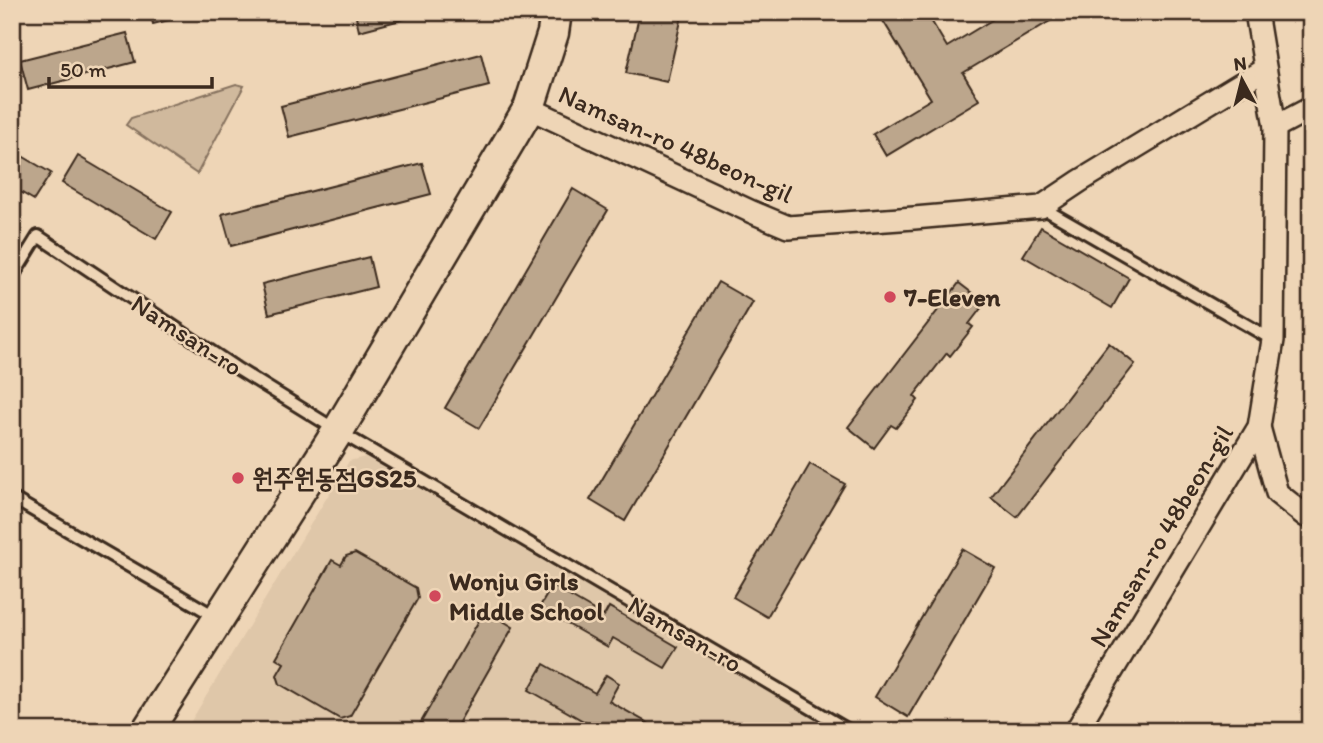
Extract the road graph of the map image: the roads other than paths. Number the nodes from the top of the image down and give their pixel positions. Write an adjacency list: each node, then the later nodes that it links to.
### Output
1 (556, 12): 4 (street)
2 (1256, 12): 3 (street, Namsan-ro 48beon-gil)
3 (1265, 69): 6 (street, Namsan-ro 48beon-gil); 7 (street, Namsan-ro 48beon-gil)
4 (529, 108): 7 (street, Namsan-ro 48beon-gil); 11 (street)
5 (1311, 108): 6 (street)
6 (1275, 127): 9 (street, Namsan-ro 48beon-gil)
7 (1041, 207): 9 (lane)
8 (12, 278): 11 (lane, Namsan-ro)
9 (1273, 340): 10 (street, Namsan-ro 48beon-gil)
10 (1259, 427): 13 (street); 17 (street, Namsan-ro 48beon-gil)
11 (338, 431): 14 (street); 16 (lane, Namsan-ro)
12 (12, 498): 14 (lane)
13 (1311, 517)
14 (218, 618): 15 (street)
15 (147, 731)
16 (850, 731)
17 (1076, 731)

